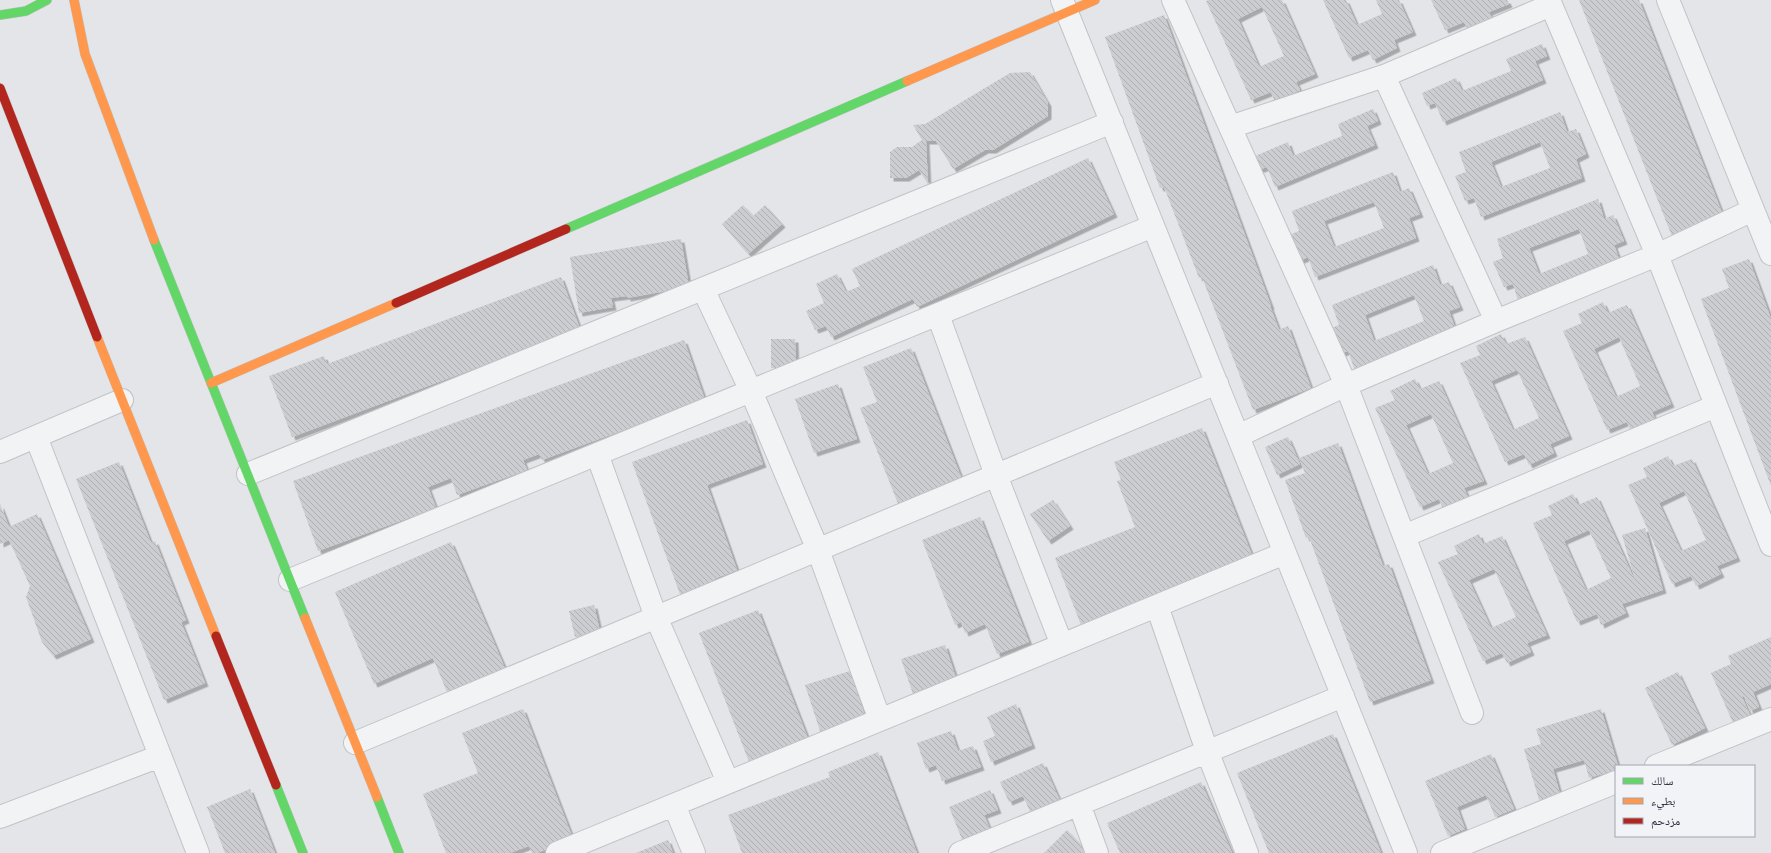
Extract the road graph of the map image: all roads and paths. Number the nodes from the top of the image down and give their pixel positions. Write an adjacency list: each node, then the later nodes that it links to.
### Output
1 (47, 0): 8 (street)
2 (74, 0): 20 (street)
3 (1095, 0): 7 (street)
4 (1173, 0): 12 (street)
5 (1668, 0): 13 (street)
6 (1550, 3): 9 (street); 16 (street)
7 (1064, 5): 11 (street); 20 (street)
8 (0, 15)
9 (1384, 76): 12 (street); 19 (street)
10 (0, 88): 24 (street)
11 (1112, 122): 14 (street); 17 (street)
12 (1230, 127): 22 (street)
13 (1753, 210): 15 (street); 16 (street)
14 (1153, 226): 18 (street); 21 (street)
15 (1771, 254)
16 (1657, 255): 19 (street); 25 (street)
17 (703, 289): 23 (street); 30 (street)
18 (938, 315): 23 (street); 31 (street)
19 (1496, 321): 22 (street)
20 (211, 383): 30 (street)
21 (1217, 383): 26 (street); 31 (street)
22 (1346, 385): 26 (street); 32 (street)
23 (751, 391): 29 (street); 34 (street)
24 (122, 400): 27 (street); 54 (street)
25 (1716, 406): 32 (street); 33 (street)
26 (1238, 436): 35 (street)
27 (36, 437): 28 (street); 46 (street)
28 (0, 452)
29 (597, 454): 36 (street); 38 (street)
30 (248, 474): 36 (street)
31 (996, 475): 34 (street); 39 (street)
32 (1404, 536): 41 (street)
33 (1771, 545)
34 (818, 550): 38 (street); 43 (street)
35 (1285, 553): 37 (street); 40 (street)
36 (290, 580): 44 (street)
37 (1157, 606): 39 (street); 45 (street)
38 (656, 617): 44 (street); 48 (street)
39 (1062, 645): 43 (street)
40 (1342, 696): 45 (street); 61 (street)
41 (1472, 713)
42 (1771, 719): 47 (street)
43 (880, 720): 48 (street)
44 (355, 743): 55 (street)
45 (1207, 751): 50 (street); 60 (street)
46 (160, 756): 52 (street); 53 (street)
47 (1658, 765)
48 (728, 782): 51 (street)
49 (1615, 782): 62 (street)
50 (1078, 804): 58 (street); 59 (street)
51 (674, 805): 56 (street); 57 (street)
52 (0, 817)
53 (198, 853)
54 (303, 853)
55 (399, 853)
56 (557, 853)
57 (694, 853)
58 (960, 853)
59 (1097, 853)
60 (1247, 853)
61 (1406, 853)
62 (1442, 853)

